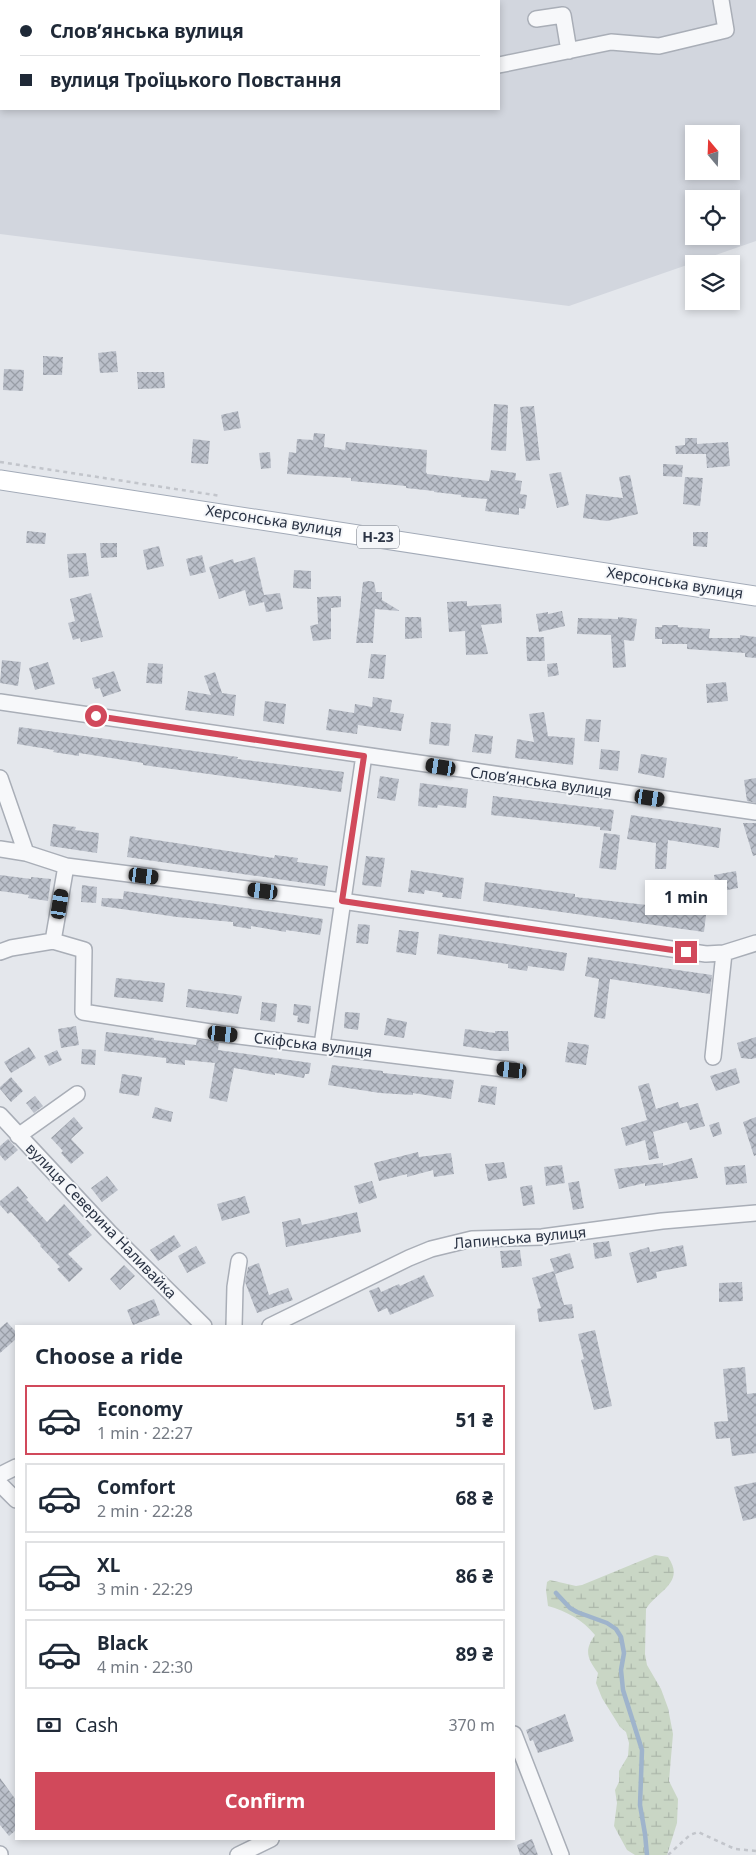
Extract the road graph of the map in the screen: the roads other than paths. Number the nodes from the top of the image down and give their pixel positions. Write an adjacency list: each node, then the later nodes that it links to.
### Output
1 (721, 0): 3 (street)
2 (536, 19): 3 (street)
3 (569, 51): 4 (street)
4 (500, 65)
5 (0, 480): 6 (main road, Херсонська вулиця / Н-23)
6 (756, 596)
7 (0, 702): 8 (street, Словʼянська вулиця)
8 (364, 756): 10 (street, Словʼянська вулиця); 14 (street)
9 (0, 778): 12 (street)
10 (756, 812)
11 (0, 849): 12 (street)
12 (26, 854): 13 (street)
13 (66, 866): 14 (street); 15 (street)
14 (342, 901): 18 (street); 19 (street)
15 (54, 941): 17 (street, Скіфська вулиця); 19 (street, Скіфська вулиця)
16 (756, 943): 18 (street)
17 (0, 952)
18 (724, 953): 20 (street)
19 (322, 1046): 21 (street, Скіфська вулиця)
20 (712, 1057)
21 (512, 1070)
22 (77, 1094): 24 (street)
23 (0, 1115): 24 (street, вулиця Северина Наливайка)
24 (18, 1136): 27 (street, вулиця Северина Наливайка)
25 (756, 1213): 29 (street, Лапинська вулиця)
26 (239, 1262): 28 (street)
27 (203, 1325)
28 (234, 1325)
29 (272, 1325)
30 (15, 1468): 31 (street)
31 (0, 1475)
32 (0, 1484): 33 (street)
33 (15, 1499)
34 (515, 1737): 37 (street)
35 (269, 1840): 36 (street)
36 (238, 1855)
37 (562, 1855)

